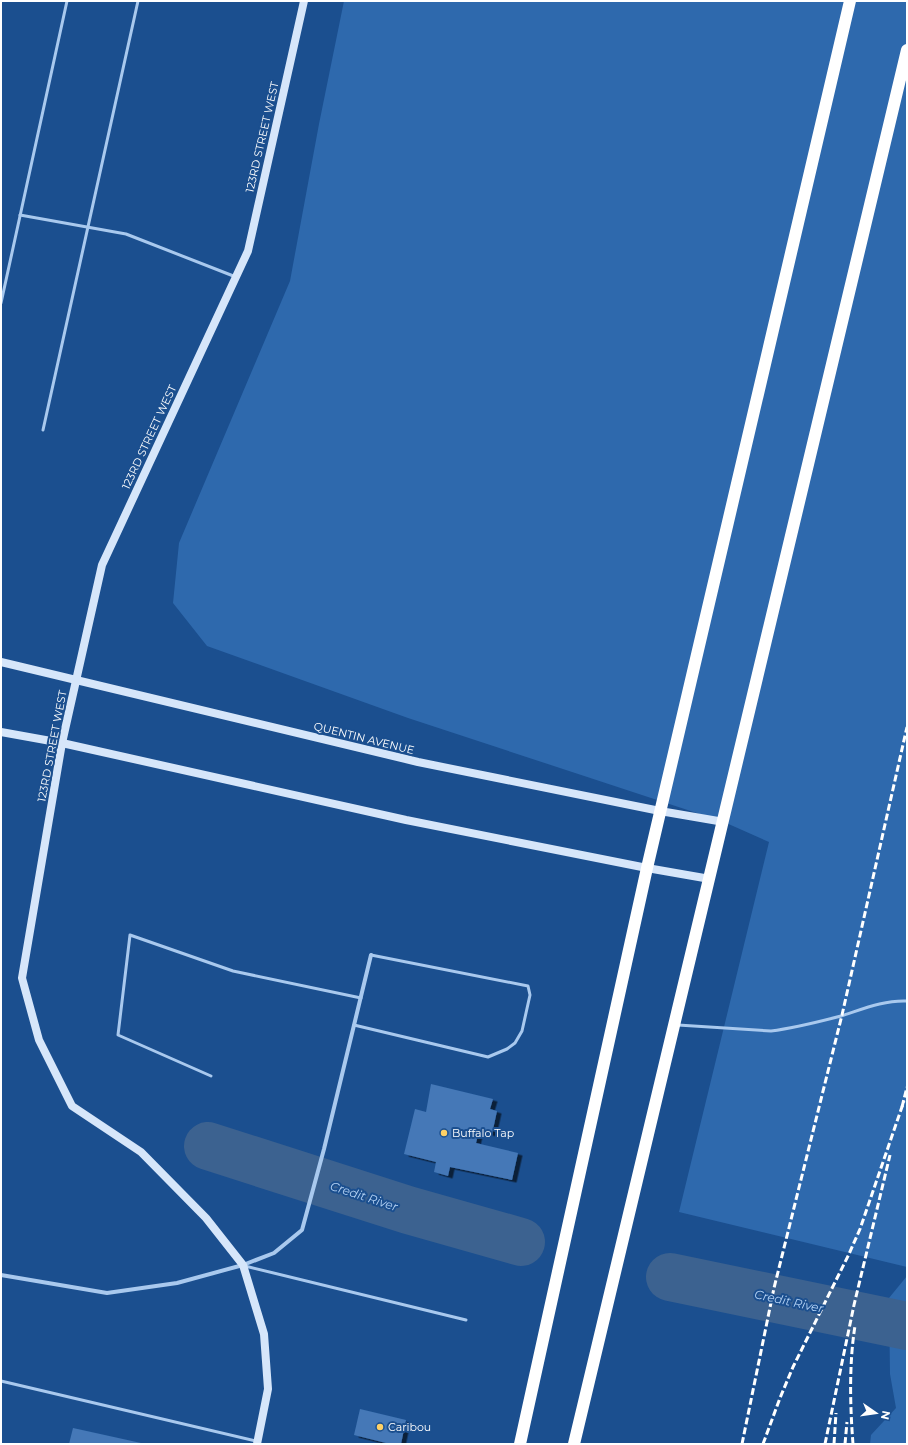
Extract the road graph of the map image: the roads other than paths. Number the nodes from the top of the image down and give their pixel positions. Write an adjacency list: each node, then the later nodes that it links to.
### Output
1 (67, 1): 6 (lane)
2 (138, 1): 7 (lane)
3 (304, 1): 8 (street, 123RD STREET WEST)
4 (850, 1): 15 (highway)
5 (907, 50): 16 (highway)
6 (20, 215): 7 (lane); 9 (lane)
7 (87, 227): 8 (lane); 10 (lane)
8 (236, 277): 12 (street, 123RD STREET WEST)
9 (1, 303)
10 (42, 430)
11 (1, 662): 12 (street, QUENTIN AVENUE)
12 (76, 680): 14 (street, 123RD STREET WEST); 15 (street, QUENTIN AVENUE)
13 (1, 732): 14 (street)
14 (62, 743): 17 (street); 25 (street, 123RD STREET WEST)
15 (660, 811): 16 (street, QUENTIN AVENUE); 17 (highway)
16 (724, 822): 18 (highway)
17 (647, 868): 18 (street); 30 (highway)
18 (710, 879): 22 (highway)
19 (371, 955): 20 (street); 23 (lane)
20 (361, 998): 23 (street); 24 (lane)
21 (907, 1001): 22 (lane)
22 (674, 1024): 31 (highway)
23 (354, 1025): 25 (street)
24 (211, 1076)
25 (243, 1265): 26 (street); 27 (lane); 29 (street, 123RD STREET WEST)
26 (1, 1275)
27 (466, 1320)
28 (1, 1381): 29 (lane)
29 (257, 1443)
30 (520, 1444)
31 (574, 1444)

